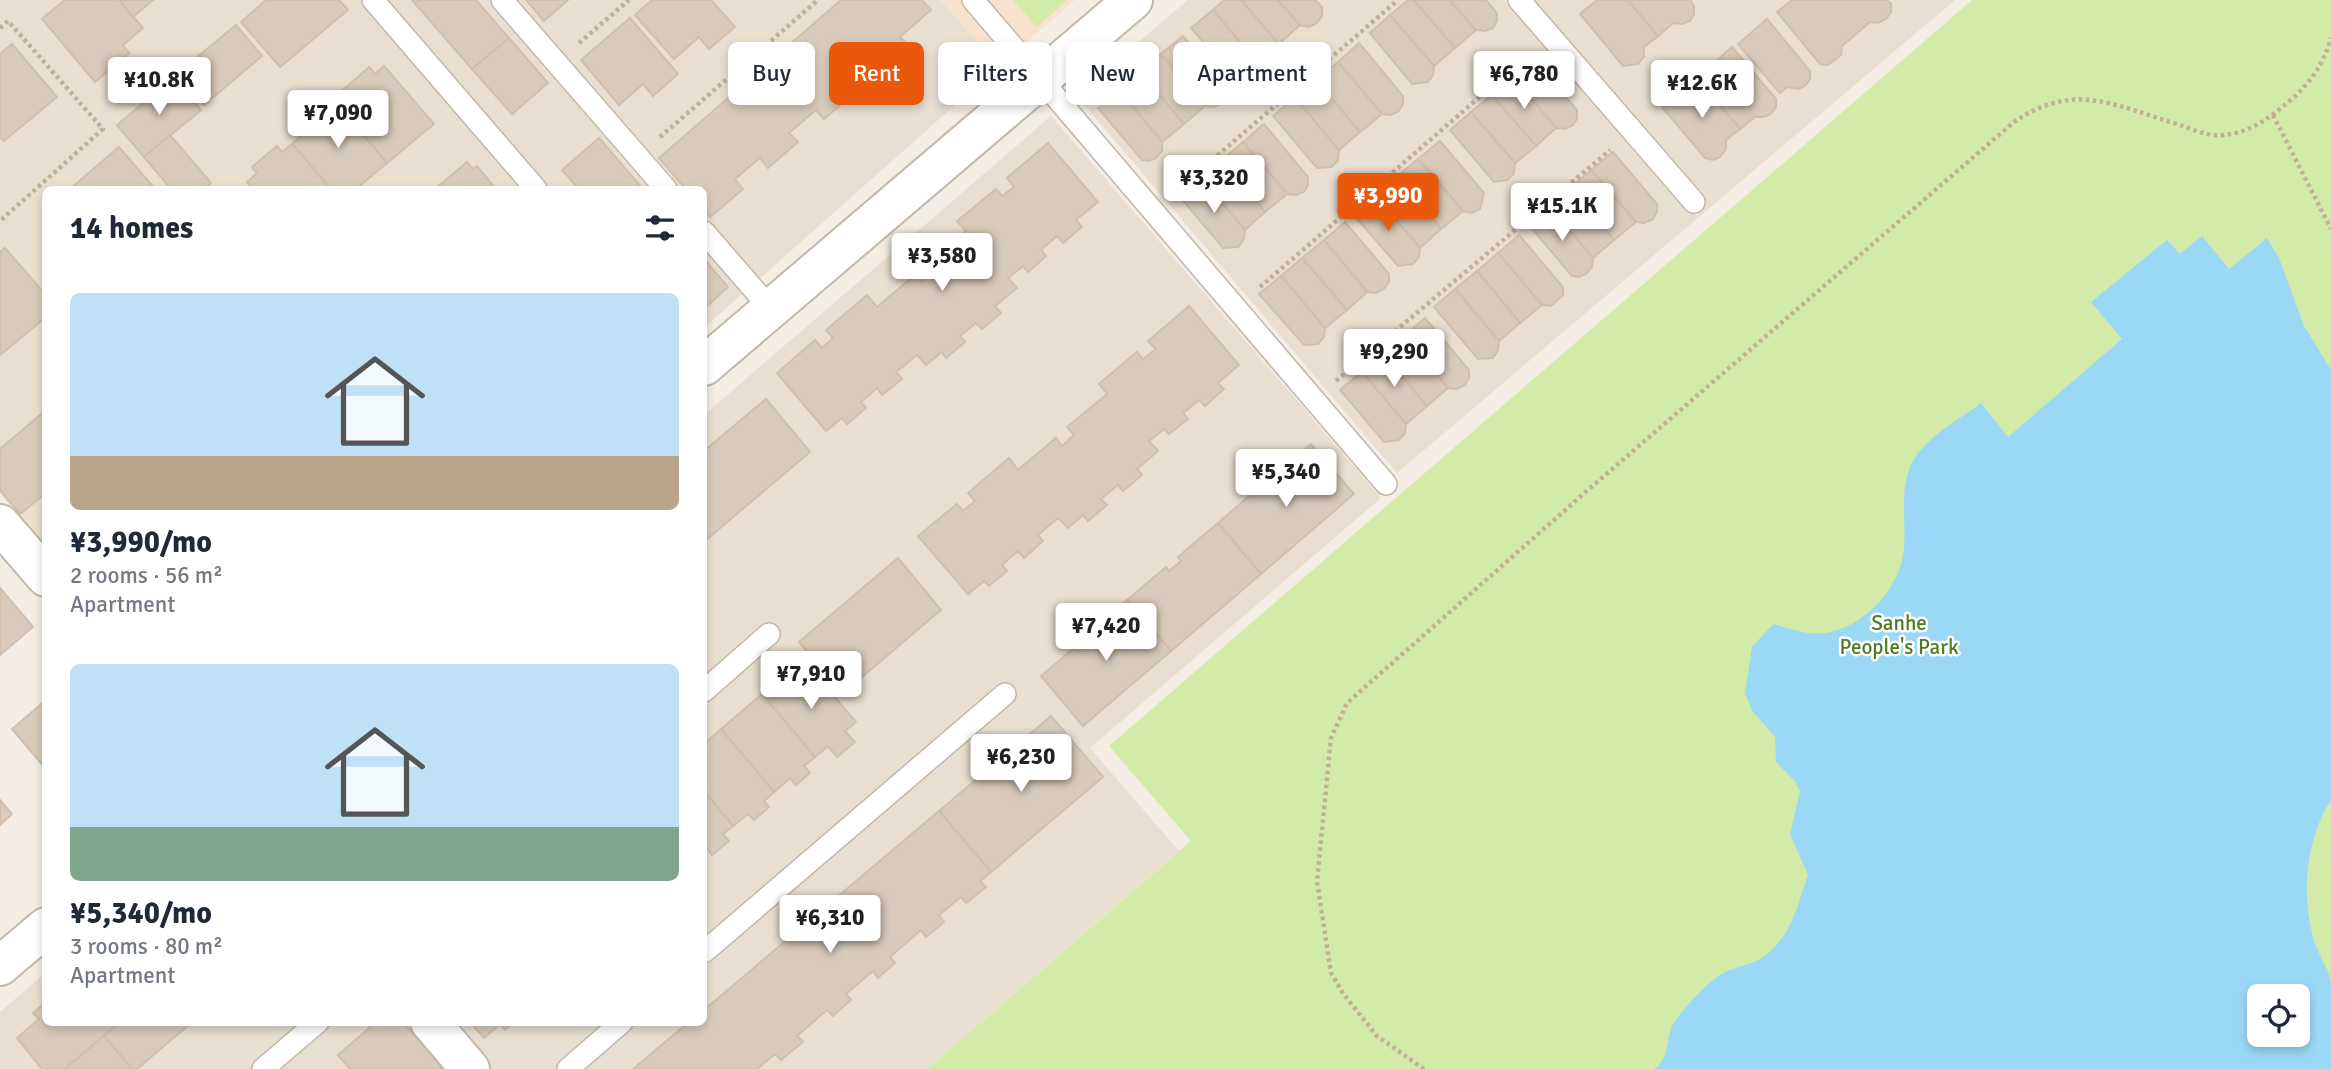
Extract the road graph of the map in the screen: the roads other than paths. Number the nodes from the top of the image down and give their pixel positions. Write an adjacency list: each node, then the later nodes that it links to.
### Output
1 (373, 0): 10 (lane)
2 (502, 0): 11 (lane)
3 (972, 0): 6 (lane)
4 (1133, 0): 7 (street)
5 (1519, 0): 12 (lane)
6 (1008, 42)
7 (1052, 69)
8 (1052, 93): 16 (lane)
9 (1010, 105): 14 (street)
10 (533, 186)
11 (663, 186)
12 (1694, 202)
13 (707, 235): 14 (lane)
14 (771, 309): 15 (street)
15 (707, 363)
16 (1385, 484)
17 (0, 524): 18 (street)
18 (42, 572)
19 (769, 634): 20 (lane)
20 (707, 688)
21 (1005, 694): 23 (lane)
22 (42, 930): 24 (street)
23 (707, 950)
24 (0, 966)
25 (313, 1026): 28 (lane)
26 (433, 1026): 29 (street)
27 (617, 1026): 30 (lane)
28 (264, 1069)
29 (470, 1069)
30 (568, 1069)

